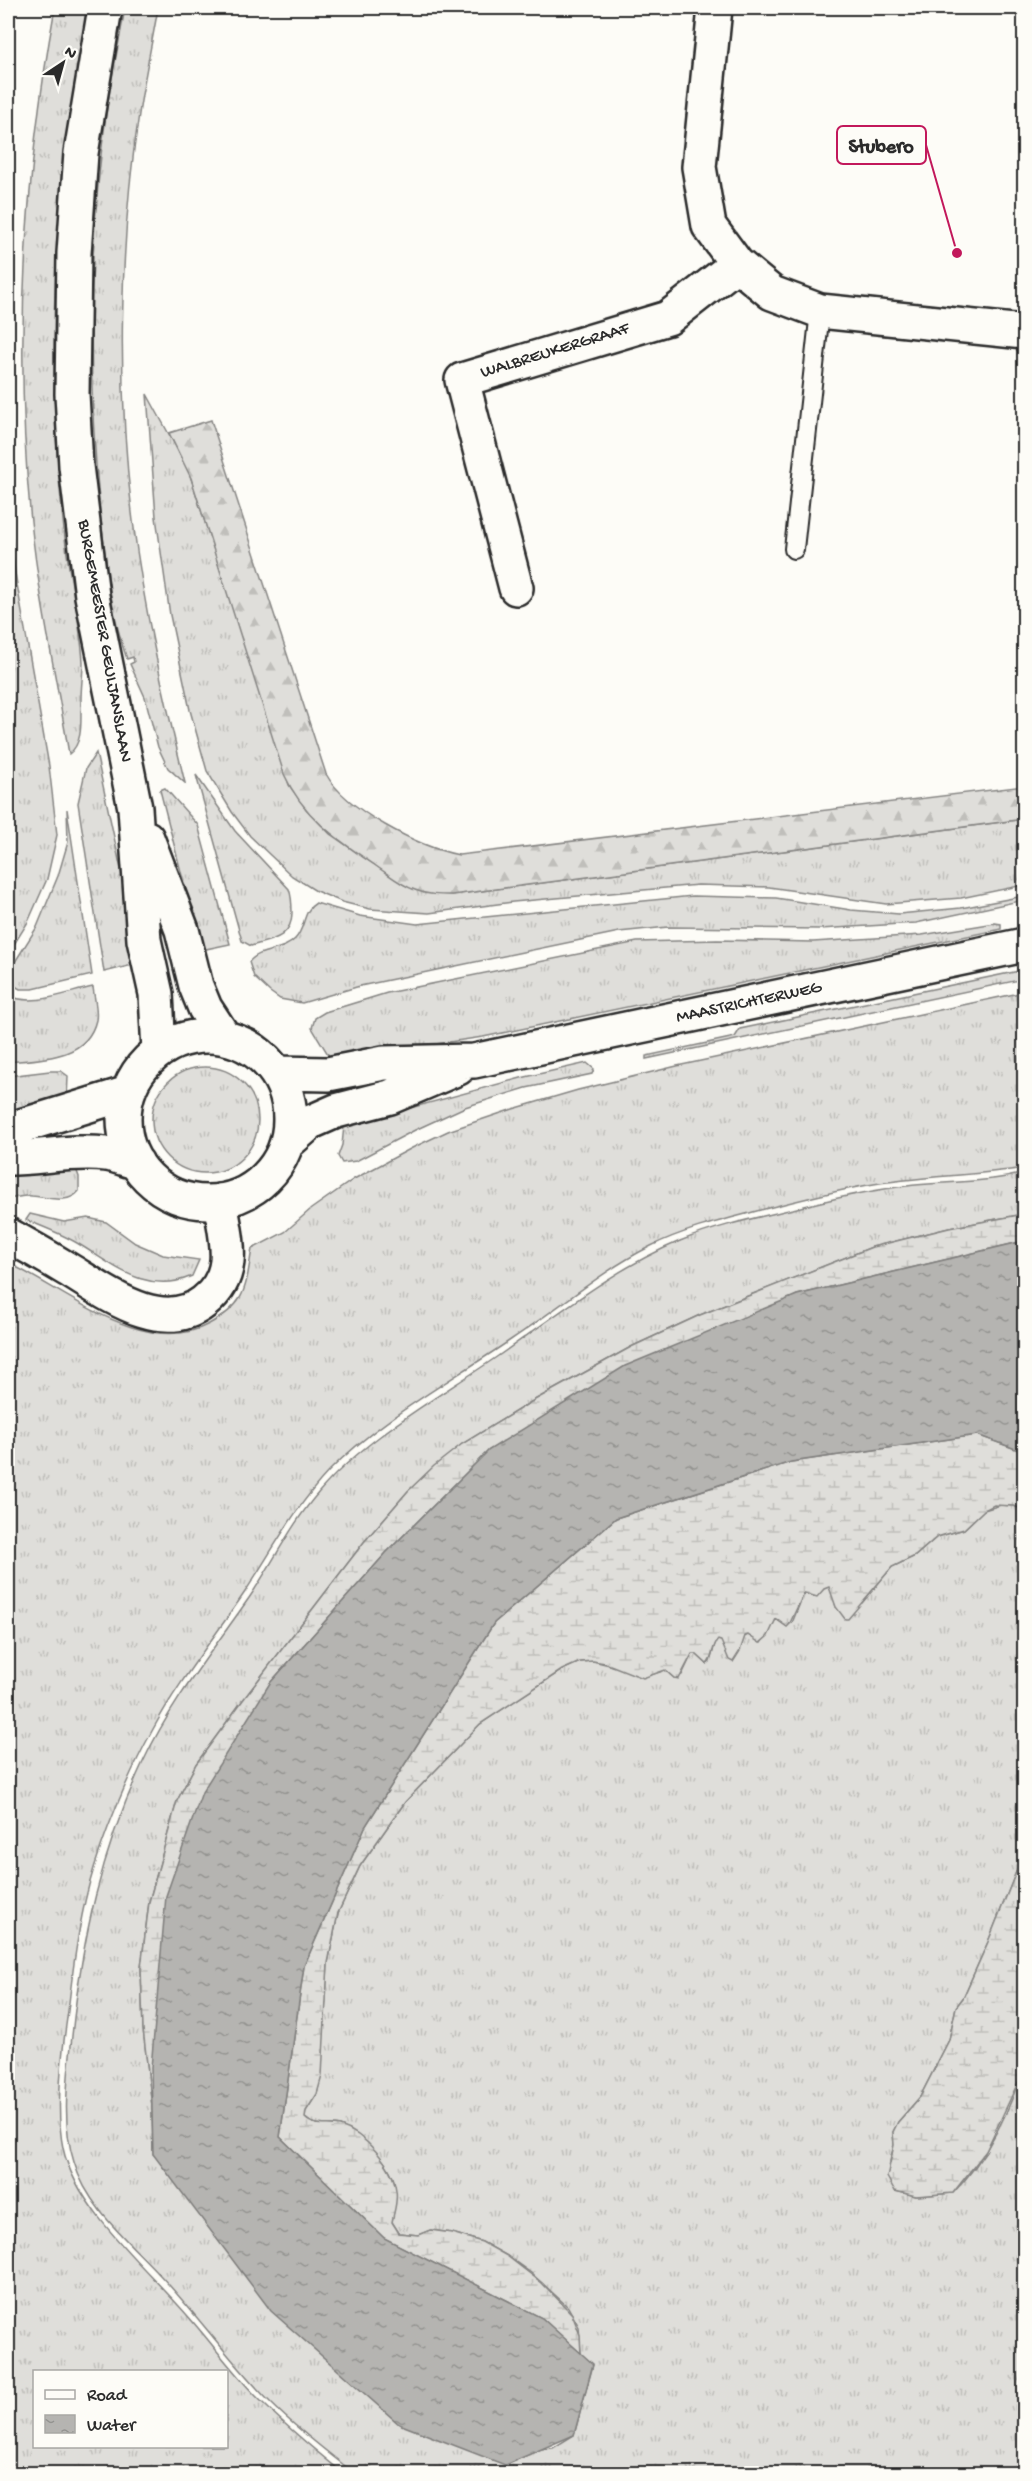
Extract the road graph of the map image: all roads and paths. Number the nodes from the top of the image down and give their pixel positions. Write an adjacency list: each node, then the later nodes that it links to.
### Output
1 (105, 8): 8 (main road, BURGEMEESTER GEULJANSLAAN)
2 (715, 8): 3 (main road)
3 (736, 264): 4 (main road); 7 (main road, WALBREUKERGRAAF)
4 (820, 311): 5 (main road); 6 (lane)
5 (1024, 332)
6 (795, 549)
7 (516, 588)
8 (135, 808): 10 (main road, BURGEMEESTER GEULJANSLAAN); 11 (main road, BURGEMEESTER GEULJANSLAAN)
9 (1024, 945): 12 (main road, MAASTRICHTERWEG)
10 (224, 1037): 11 (main road); 13 (main road)
11 (159, 1051): 14 (main road)
12 (474, 1061): 13 (main road, MAASTRICHTERWEG); 16 (main road, MAASTRICHTERWEG)
13 (277, 1073): 16 (main road)
14 (128, 1093): 15 (main road); 18 (main road)
15 (8, 1130)
16 (287, 1143): 19 (main road)
17 (8, 1158): 18 (main road)
18 (137, 1163): 19 (main road)
19 (219, 1201): 20 (main road)
20 (8, 1235)

